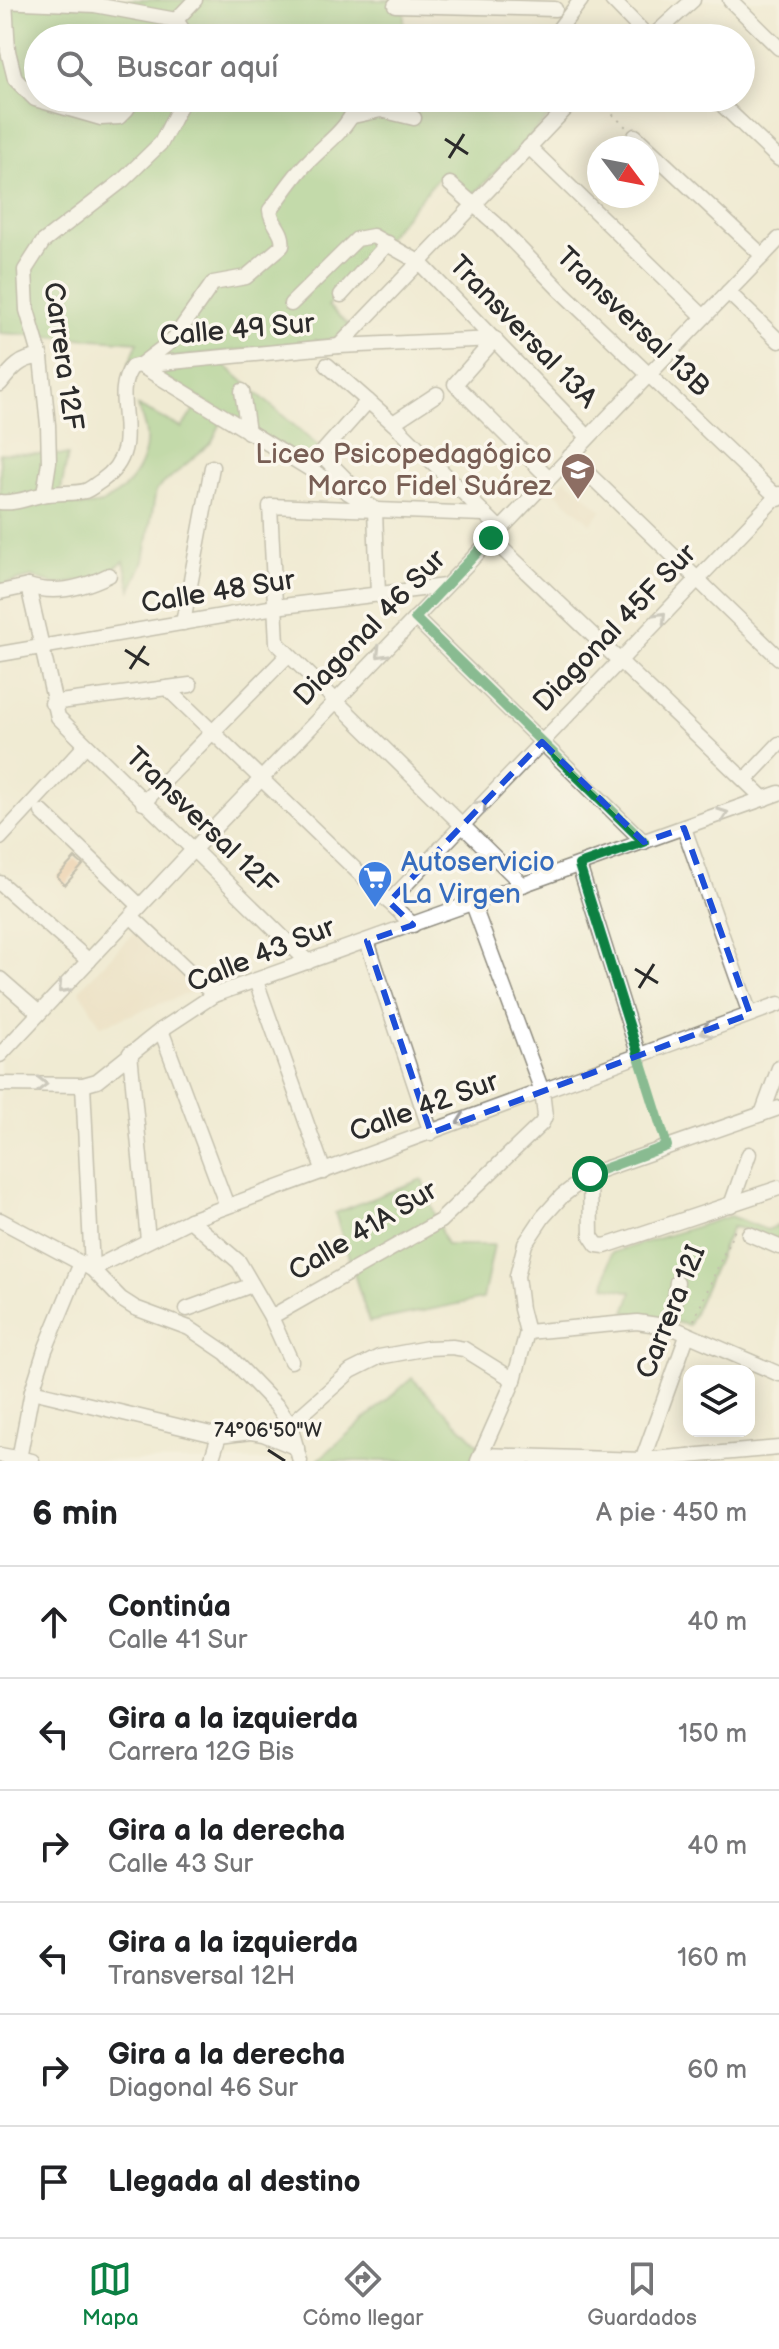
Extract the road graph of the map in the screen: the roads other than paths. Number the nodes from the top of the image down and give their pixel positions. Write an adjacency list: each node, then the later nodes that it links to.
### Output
1 (195, 0): 11 (street)
2 (581, 0): 14 (street)
3 (612, 0): 15 (street)
4 (693, 0): 16 (street)
5 (730, 0): 17 (street)
6 (3, 1): 11 (street); 20 (street)
7 (434, 3): 8 (street); 10 (street)
8 (493, 4): 9 (street)
9 (555, 4): 13 (street)
10 (395, 5)
11 (176, 20): 12 (street)
12 (179, 24)
13 (556, 24)
14 (563, 24)
15 (636, 24)
16 (666, 24)
17 (754, 24)
18 (755, 24): 19 (street)
19 (779, 48)
20 (24, 88)
21 (80, 112): 22 (street)
22 (124, 112)
23 (177, 112): 47 (street, Carrera 12F)
24 (354, 112): 29 (street)
25 (372, 112): 29 (street)
26 (389, 112): 30 (street)
27 (563, 112): 31 (street)
28 (730, 112): 33 (street)
29 (353, 116): 48 (street)
30 (414, 118)
31 (529, 147): 35 (street); 43 (street)
32 (659, 158): 38 (street)
33 (779, 159)
34 (450, 184): 35 (street, Transversal 13B)
35 (472, 204): 39 (street); 50 (street, Transversal 13B)
36 (779, 239): 38 (street, Diagonal 46 Sur)
37 (388, 243): 39 (street, Transversal 13A); 41 (street); 42 (street)
38 (763, 256): 40 (street, Diagonal 46 Sur)
39 (419, 262): 44 (street, Transversal 13A); 46 (street)
40 (728, 292): 43 (street, Diagonal 46 Sur); 45 (street)
41 (341, 295)
42 (291, 304)
43 (704, 317): 50 (street, Diagonal 46 Sur)
44 (495, 339): 46 (street, Calle 49 Sur); 57 (street, Transversal 13A); 60 (street)
45 (779, 341)
46 (339, 346): 48 (street, Calle 49 Sur)
47 (41, 358): 51 (street); 61 (street, Carrera 12F)
48 (140, 365): 56 (street); 61 (street)
49 (327, 365): 54 (street)
50 (648, 374): 57 (street, Diagonal 46 Sur); 62 (street, Transversal 13B)
51 (0, 384)
52 (242, 391): 56 (street)
53 (437, 394): 55 (street)
54 (368, 401): 55 (street); 64 (street)
55 (393, 423): 65 (street)
56 (248, 432): 64 (street)
57 (588, 437): 58 (street, Diagonal 46 Sur)
58 (570, 456): 60 (street, Diagonal 46 Sur); 68 (street, Transversal 13A)
59 (212, 467): 75 (street)
60 (549, 478): 66 (street, Diagonal 46 Sur)
61 (44, 494): 63 (street)
62 (778, 497): 68 (street, Diagonal 45F Sur)
63 (0, 502)
64 (375, 510): 65 (street); 72 (street); 73 (street)
65 (484, 514): 66 (street)
66 (496, 534): 70 (street, Diagonal 46 Sur); 80 (street)
67 (109, 575): 69 (street)
68 (698, 579): 79 (street, Transversal 13A); 80 (street, Diagonal 45F Sur, one-way to 68)
69 (28, 586): 71 (street); 76 (street)
70 (445, 586): 72 (street, Calle 48 Sur); 74 (street, Diagonal 46 Sur)
71 (0, 592)
72 (378, 595): 73 (street, Calle 48 Sur)
73 (275, 607): 75 (street, Calle 48 Sur); 78 (street)
74 (415, 618): 83 (street, Diagonal 46 Sur, one-way to 83); 86 (street)
75 (183, 623): 76 (street, Calle 48 Sur)
76 (42, 647): 77 (street, Calle 48 Sur); 84 (street)
77 (0, 654)
78 (288, 655): 83 (street); 85 (street)
79 (779, 658)
80 (620, 661): 86 (street, Diagonal 45F Sur); 90 (street)
81 (190, 685): 82 (street)
82 (167, 688): 84 (street); 85 (street)
83 (335, 701): 89 (street, Diagonal 46 Sur); 95 (street)
84 (55, 710): 88 (street, Transversal 12F)
85 (214, 733): 89 (street); 93 (street)
86 (542, 742): 95 (street, Diagonal 45F Sur, one-way to 86); 98 (street)
87 (779, 744): 90 (street)
88 (85, 746): 93 (street, Transversal 12F); 97 (street)
89 (261, 779): 99 (street, Diagonal 46 Sur); 103 (street)
90 (745, 780): 92 (street)
91 (779, 793): 92 (street, Calle 43 Sur)
92 (764, 799): 96 (street, Calle 43 Sur, one-way to 92)
93 (143, 803): 99 (street, Transversal 12F)
94 (42, 812): 105 (street)
95 (462, 826): 102 (street); 103 (street, Diagonal 45F Sur)
96 (684, 828): 98 (street, Calle 43 Sur); 115 (street)
97 (0, 838)
98 (644, 842): 100 (street, Calle 43 Sur)
99 (193, 850): 105 (street, Diagonal 46 Sur); 109 (street, Transversal 12F)
100 (579, 865): 102 (street, Calle 43 Sur); 119 (street)
101 (0, 883): 108 (street)
102 (523, 885): 104 (street, Calle 43 Sur)
103 (389, 902): 106 (street)
104 (473, 904): 106 (street, Calle 43 Sur); 123 (street)
105 (136, 911): 108 (street, Diagonal 46 Sur); 112 (street)
106 (413, 925): 107 (street, Calle 43 Sur)
107 (367, 941): 109 (street, Calle 43 Sur); 126 (street)
108 (89, 961): 114 (street, Diagonal 46 Sur, one-way to 114)
109 (308, 962): 111 (street, Calle 43 Sur)
110 (0, 979): 114 (street)
111 (256, 981): 112 (street, Calle 43 Sur); 128 (street)
112 (214, 995): 116 (street, Calle 43 Sur)
113 (779, 1004): 115 (street, Calle 42 Sur)
114 (39, 1013): 118 (street, Diagonal 46 Sur)
115 (750, 1014): 119 (street, Calle 42 Sur, one-way to 119)
116 (161, 1030): 117 (street, Calle 43 Sur); 132 (street)
117 (130, 1053): 122 (street, Calle 43 Sur); 136 (street)
118 (0, 1055)
119 (639, 1056): 123 (street, Calle 42 Sur)
120 (779, 1068): 125 (street)
121 (0, 1084): 122 (street, one-way to 122)
122 (83, 1085): 138 (street)
123 (542, 1091): 126 (street, Calle 42 Sur, one-way to 126); 142 (street, Calle 41A Sur)
124 (779, 1108): 125 (street)
125 (762, 1114): 129 (street)
126 (431, 1133): 128 (street, Calle 42 Sur)
127 (749, 1154): 131 (street)
128 (324, 1172): 132 (street, Calle 42 Sur)
129 (590, 1174): 131 (street); 144 (street)
130 (779, 1188): 131 (street)
131 (731, 1205)
132 (227, 1206): 134 (street, Calle 42 Sur)
133 (0, 1220): 138 (street)
134 (190, 1220): 136 (street, Calle 42 Sur); 140 (street)
135 (749, 1234): 137 (street)
136 (148, 1240): 138 (street, Calle 42 Sur)
137 (779, 1247)
138 (86, 1266): 149 (street); 150 (street)
139 (677, 1282): 143 (street)
140 (252, 1285): 141 (street); 142 (street)
141 (187, 1309)
142 (271, 1317): 146 (street)
143 (671, 1327): 144 (street); 145 (street)
144 (527, 1332): 148 (street)
145 (687, 1336): 147 (street); 158 (street, Carrera 12I)
146 (291, 1361)
147 (779, 1374)
148 (514, 1380): 150 (street); 155 (street)
149 (32, 1391): 151 (street); 156 (street)
150 (290, 1425): 153 (street)
151 (219, 1436): 153 (street); 157 (street)
152 (779, 1448): 158 (street)
153 (298, 1454)
154 (0, 1455): 156 (street)
155 (479, 1458): 158 (street)
156 (28, 1460)
157 (211, 1461)
158 (642, 1461)

